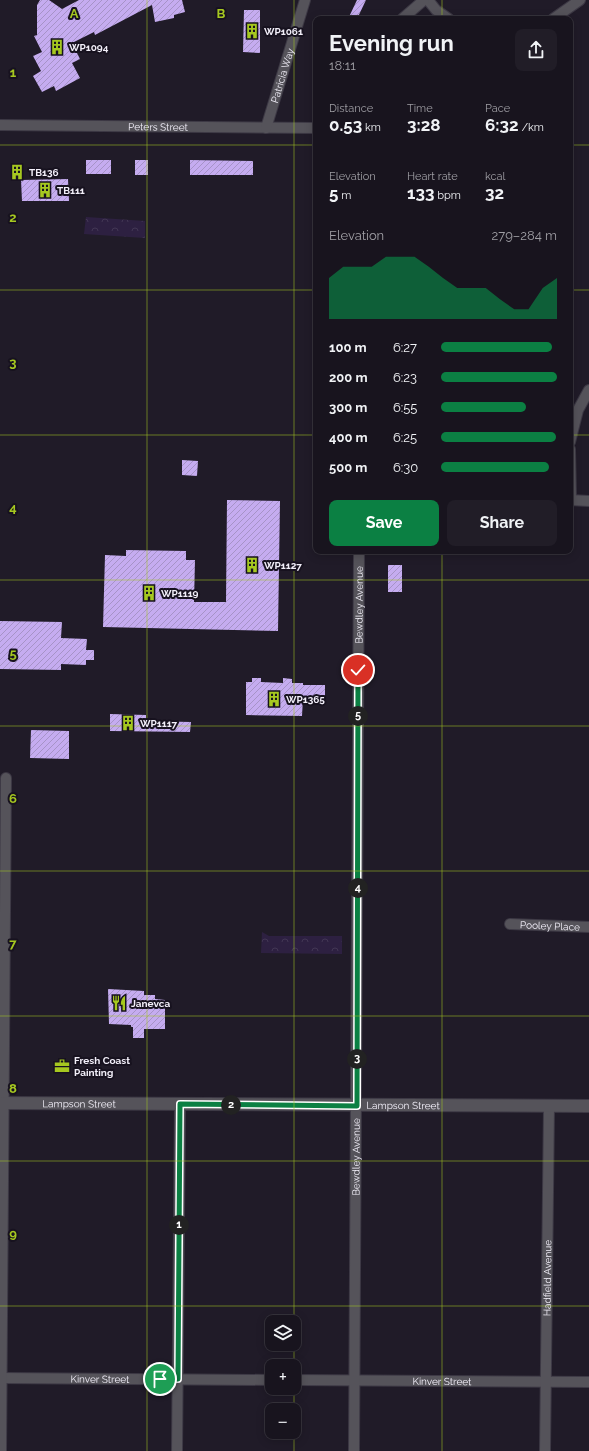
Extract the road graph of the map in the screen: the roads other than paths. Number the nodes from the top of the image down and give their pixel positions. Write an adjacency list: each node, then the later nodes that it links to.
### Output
1 (305, 0): 9 (street, Patricia Way)
2 (424, 0): 5 (street)
3 (428, 0): 6 (street)
4 (580, 0): 7 (street)
5 (405, 16)
6 (445, 16)
7 (557, 16)
8 (0, 125): 9 (street, Peters Street)
9 (266, 128): 10 (street, Peters Street)
10 (313, 128)
11 (589, 390): 12 (street)
12 (573, 429)
13 (573, 500): 14 (street)
14 (589, 501)
15 (359, 554): 21 (street, Bewdley Avenue)
16 (6, 778): 19 (street)
17 (510, 924): 18 (street, Pooley Place)
18 (589, 926)
19 (2, 1103): 20 (street, Lampson Street); 24 (street)
20 (180, 1104): 21 (street, Lampson Street); 25 (street)
21 (357, 1106): 22 (street, Lampson Street); 28 (street, Bewdley Avenue)
22 (549, 1106): 23 (street, Lampson Street); 29 (street, Hadfield Avenue)
23 (589, 1106)
24 (1, 1378): 25 (street, Kinver Street); 31 (street)
25 (178, 1379): 26 (street, Kinver Street); 32 (street)
26 (265, 1380)
27 (301, 1380): 28 (street, Kinver Street)
28 (355, 1380): 29 (street, Kinver Street); 33 (street, Bewdley Avenue)
29 (546, 1381): 30 (street, Kinver Street); 34 (street, Hadfield Avenue)
30 (589, 1382)
31 (1, 1451)
32 (177, 1451)
33 (354, 1451)
34 (545, 1451)

